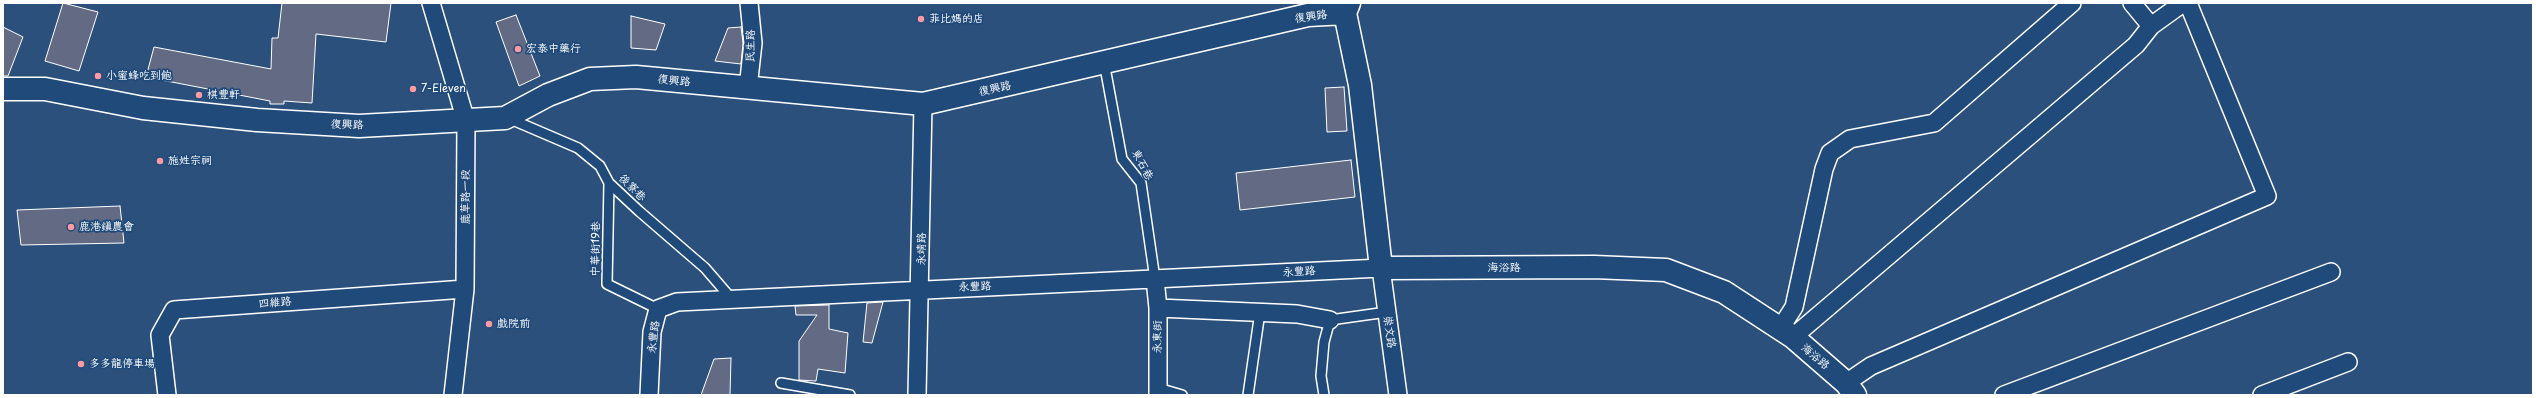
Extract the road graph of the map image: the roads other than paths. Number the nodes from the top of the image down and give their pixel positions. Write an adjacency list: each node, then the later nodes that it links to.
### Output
1 (431, 3): 14 (street, 鹿草路一段)
2 (749, 3): 10 (street, 民生路)
3 (2072, 3): 27 (street)
4 (2132, 3): 8 (street)
5 (2183, 3): 8 (street)
6 (2188, 3): 30 (street)
7 (1347, 8): 9 (street, 復興路); 16 (street)
8 (2151, 26): 27 (street)
9 (1104, 62): 12 (street, 復興路); 18 (lane, 東石巷)
10 (748, 88): 12 (street, 復興路); 13 (street, 復興路)
11 (3, 89): 14 (street, 復興路)
12 (924, 104): 20 (street, 永靖路)
13 (505, 118): 14 (street, 復興路); 15 (lane, 後寮巷)
14 (466, 121): 19 (street, 鹿草路一段)
15 (609, 183): 21 (lane, 後寮巷); 23 (lane, 中華街19巷)
16 (1381, 268): 18 (street, 永豐路); 25 (street, 崇文路); 27 (street, 海浴路)
17 (2331, 272): 41 (street)
18 (1155, 279): 20 (street, 永豐路); 22 (street, 永東街)
19 (465, 289): 32 (street, 四維路); 33 (street, 鹿草路一段)
20 (921, 289): 21 (street, 永豐路); 36 (street, 永靖路)
21 (730, 297): 23 (street, 永豐路)
22 (1158, 308): 24 (street); 31 (street, 永東街)
23 (658, 309): 34 (street, 永豐路)
24 (1260, 312): 26 (street); 38 (lane)
25 (1387, 312): 26 (lane); 40 (street, 崇文路)
26 (1330, 320): 39 (lane)
27 (1786, 333): 30 (street, 海浴路)
28 (2348, 362): 42 (street)
29 (781, 383): 35 (lane)
30 (1850, 389)
31 (1158, 392): 37 (lane)
32 (167, 395)
33 (453, 395)
34 (649, 395)
35 (850, 395)
36 (917, 395)
37 (1182, 395)
38 (1248, 395)
39 (1324, 395)
40 (1398, 395)
41 (2004, 395)
42 (2262, 395)

